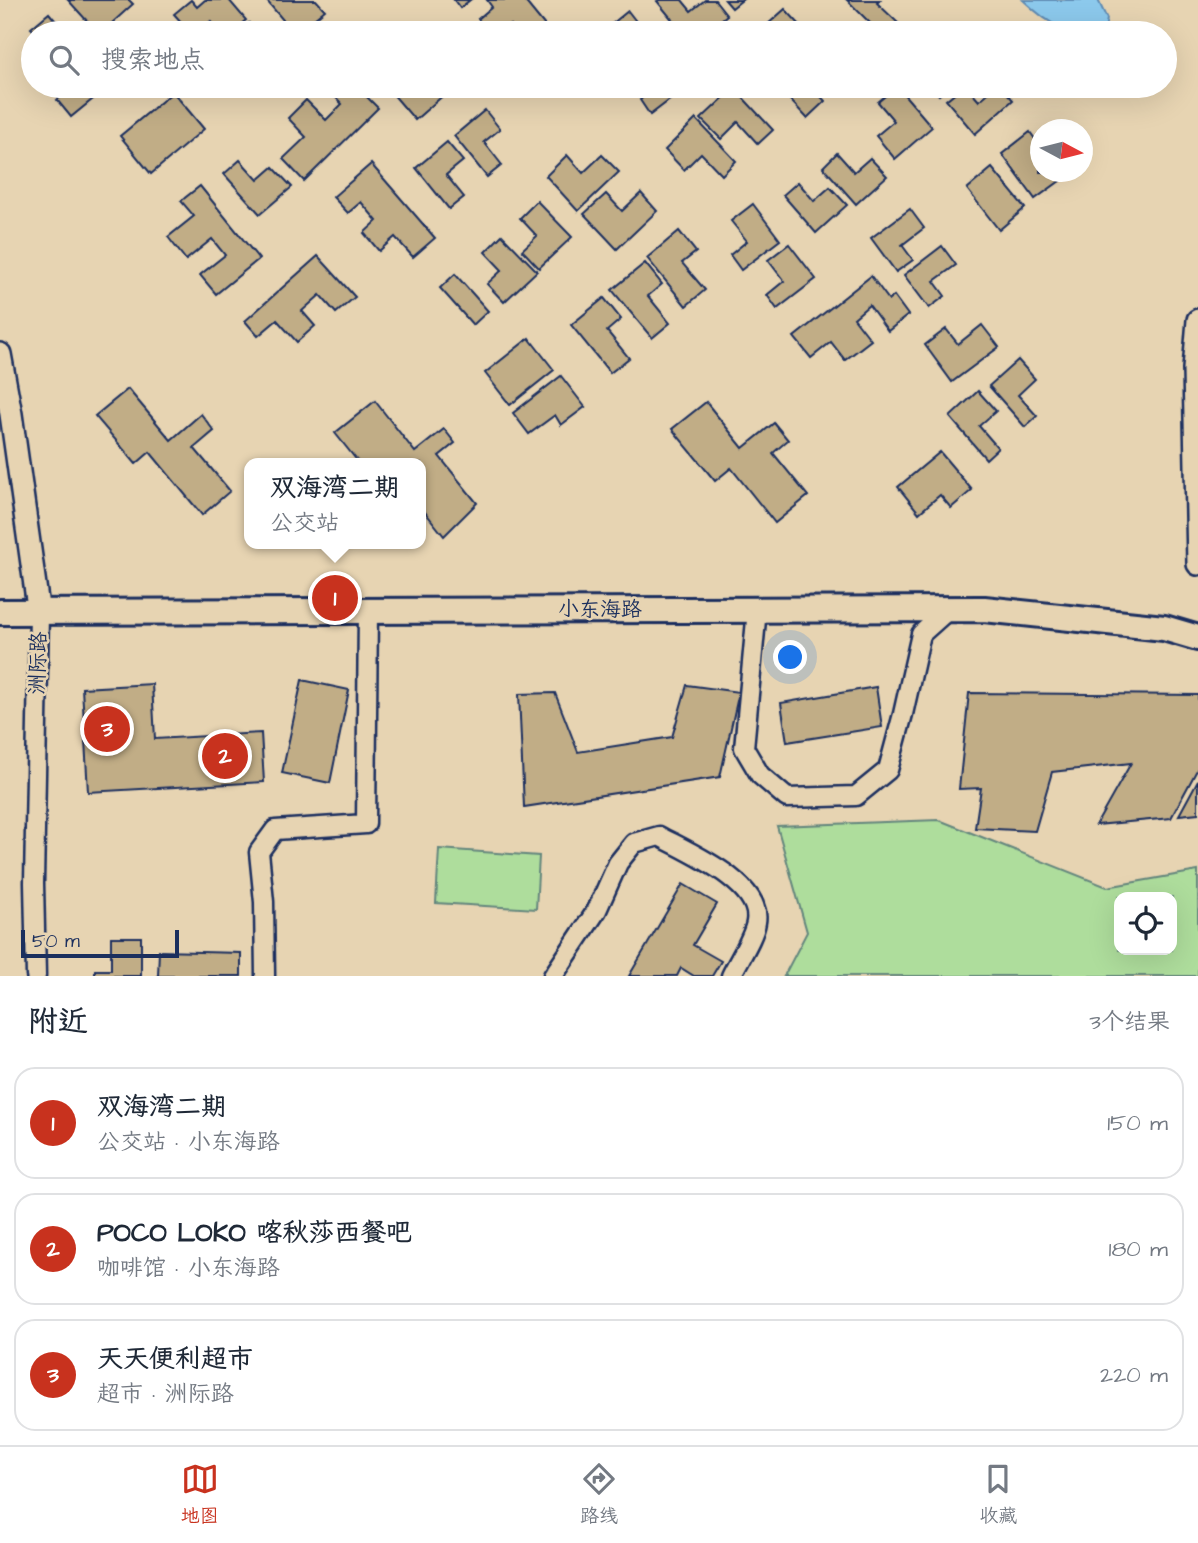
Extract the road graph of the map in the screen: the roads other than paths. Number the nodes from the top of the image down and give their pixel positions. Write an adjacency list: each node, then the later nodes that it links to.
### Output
1 (1198, 320): 3 (street)
2 (0, 354): 8 (street, 洲际路)
3 (1198, 564)
4 (757, 609): 5 (main road, 小东海路); 5 (street); 6 (main road, 小东海路)
5 (949, 609): 9 (main road, 小东海路)
6 (368, 610): 8 (main road, 小东海路); 11 (street)
7 (0, 612): 8 (main road, 小东海路)
8 (39, 614): 10 (street, 洲际路)
9 (1198, 638)
10 (36, 976)
11 (265, 976)
12 (552, 976): 13 (street)
13 (731, 976)

